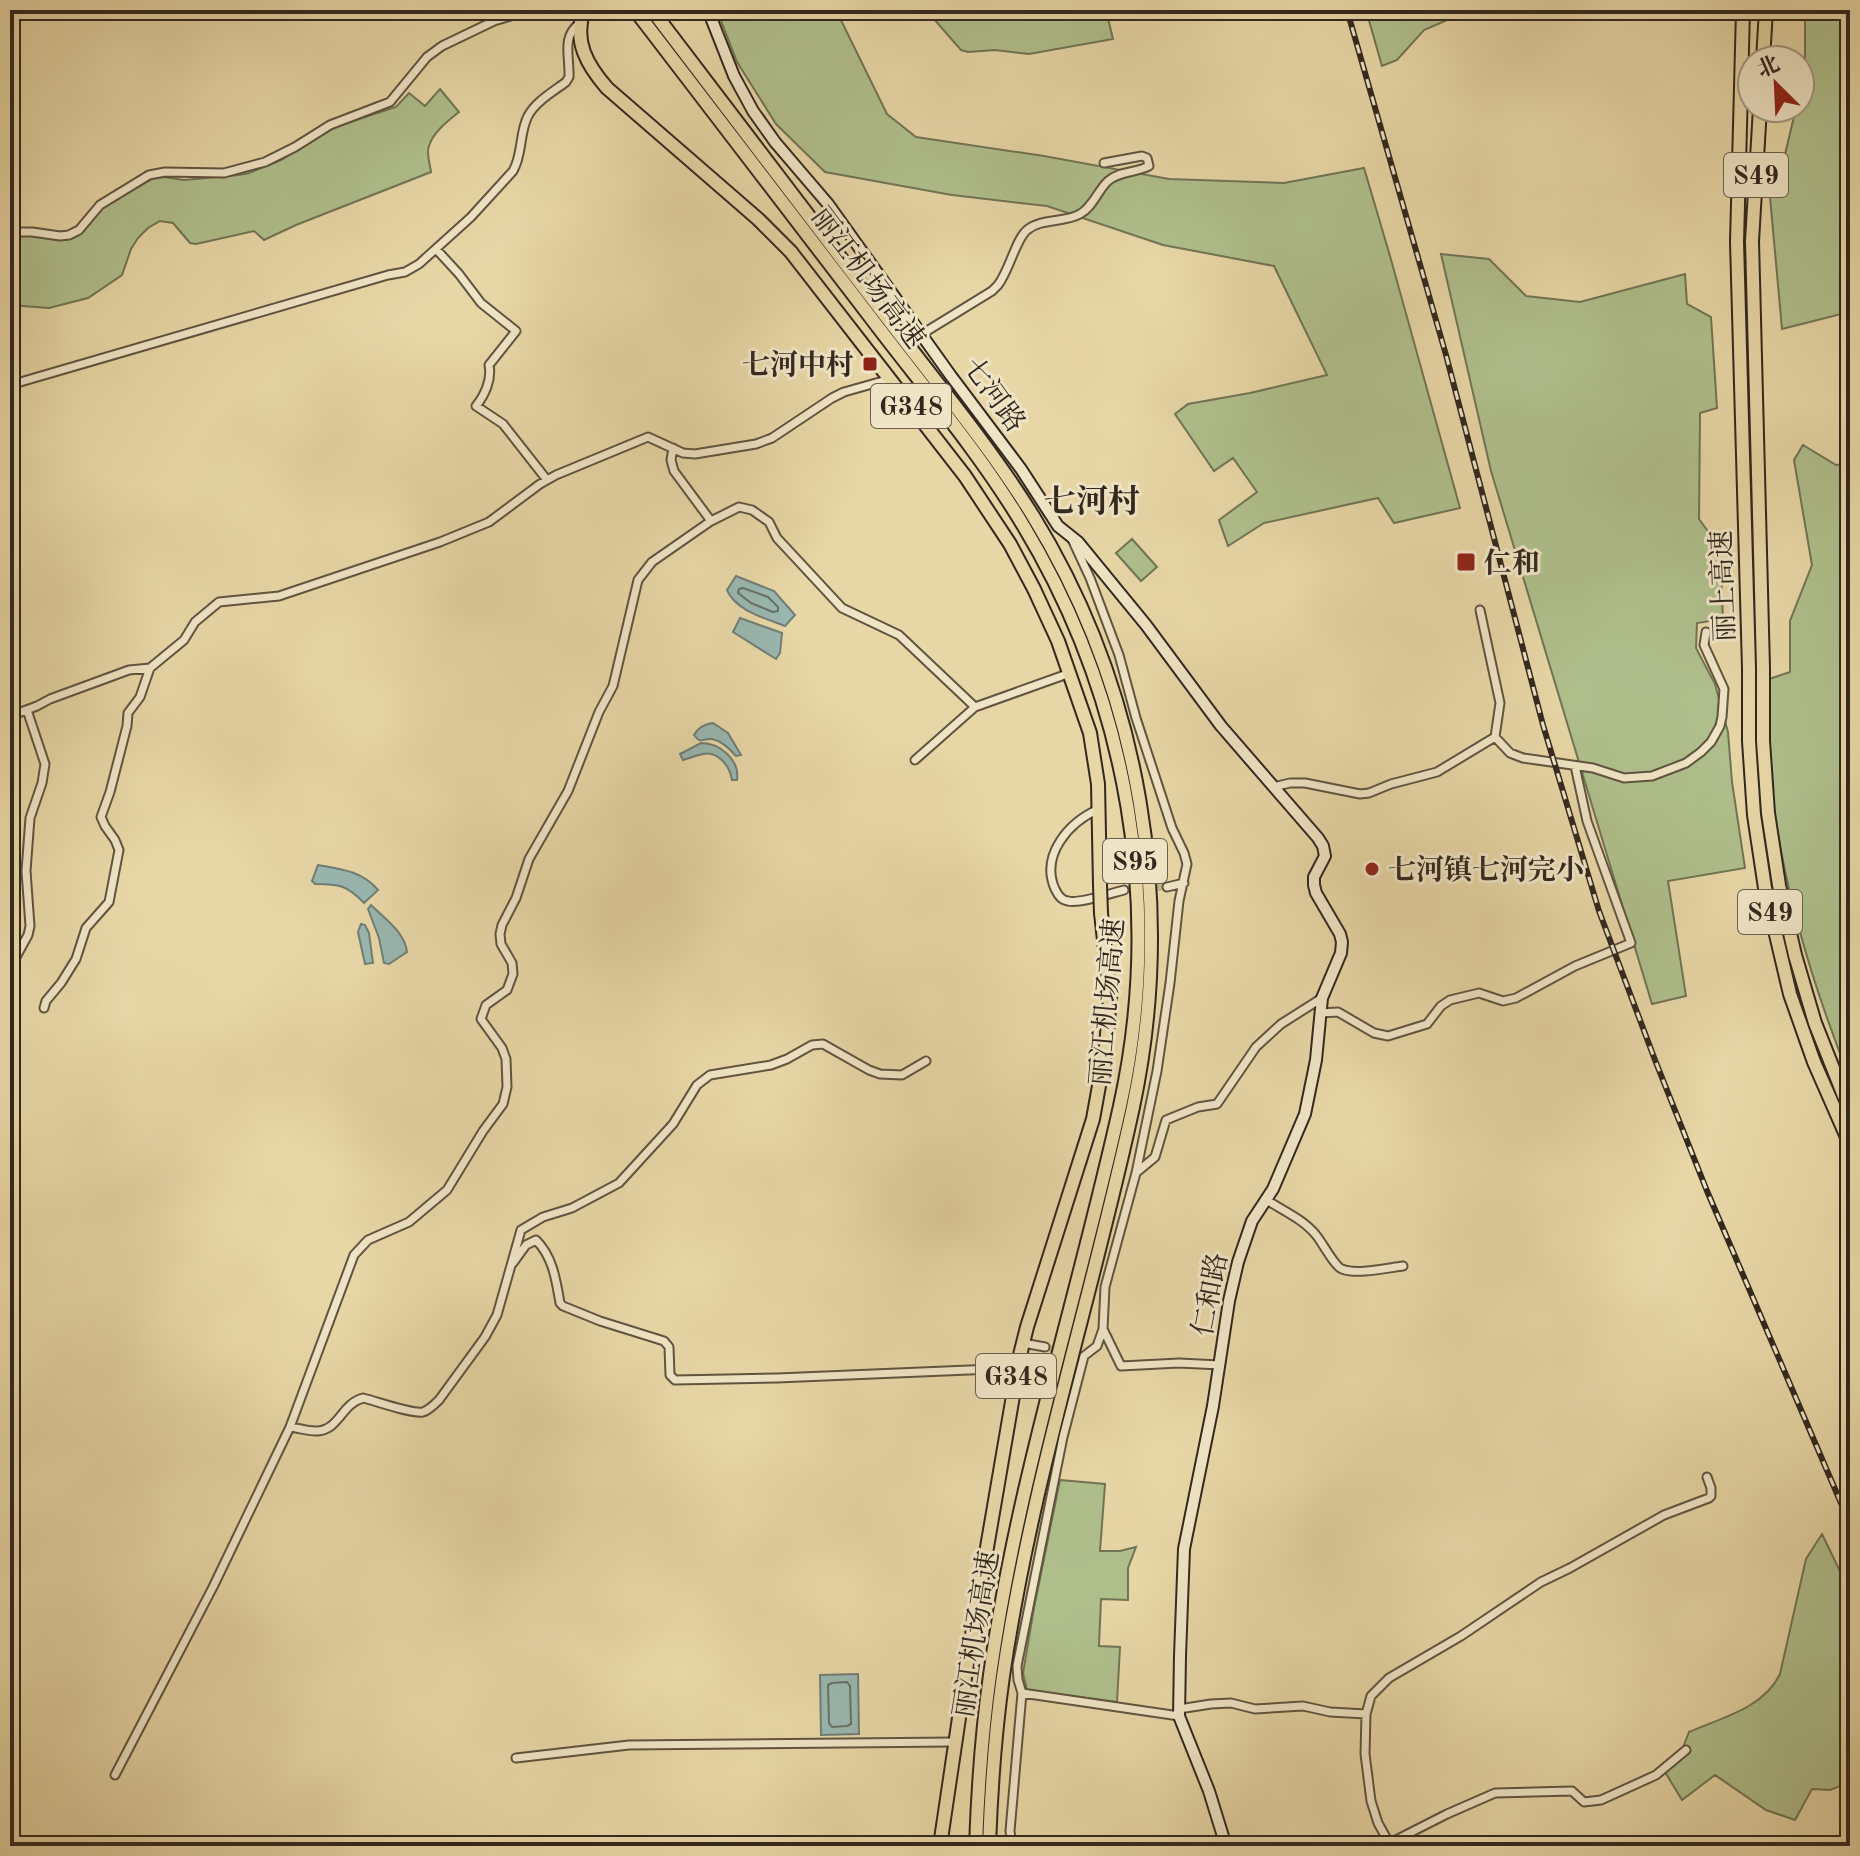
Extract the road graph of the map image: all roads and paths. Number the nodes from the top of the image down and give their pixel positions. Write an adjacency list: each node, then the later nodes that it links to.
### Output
1 (531, 10): 11 (street)
2 (635, 10): 62 (highway, 丽江机场高速 / S95)
3 (652, 10): 63 (highway, 丽江机场高速 / S95)
4 (708, 10): 13 (street, 七河路)
5 (1743, 10): 41 (highway, 丽上高速 / S49)
6 (1766, 10): 8 (highway)
7 (582, 16): 12 (street); 14 (highway, G348)
8 (1764, 44)
9 (1759, 124): 40 (highway, 丽上高速 / S49)
10 (1104, 163): 13 (street)
11 (10, 232)
12 (436, 249): 15 (street); 17 (street)
13 (922, 334): 19 (street, 七河路)
14 (890, 379): 16 (street); 23 (highway, G348)
15 (10, 385)
16 (673, 448): 17 (street); 18 (street)
17 (547, 480): 22 (street)
18 (711, 521): 24 (street); 51 (street)
19 (1070, 535): 30 (street, 七河路); 32 (street)
20 (1480, 610): 27 (street)
21 (1706, 632): 29 (street)
22 (150, 668): 25 (street); 37 (street)
23 (1070, 673): 24 (street); 31 (highway, G348)
24 (975, 707): 28 (street)
25 (27, 710): 26 (street); 35 (street)
26 (10, 716)
27 (1495, 737): 29 (street); 30 (street)
28 (915, 760)
29 (1575, 766): 38 (street)
30 (1273, 787): 36 (street, 仁和路)
31 (1099, 809): 34 (street); 47 (highway, G348, bridge)
32 (1184, 883): 33 (street); 42 (street)
33 (1167, 887)
34 (1124, 890)
35 (10, 968)
36 (1322, 998): 38 (street, 仁和路); 42 (street)
37 (44, 1008)
38 (1320, 1013): 43 (street, 仁和路)
39 (926, 1061): 45 (street)
40 (1850, 1111)
41 (1850, 1144)
42 (1136, 1173): 46 (street)
43 (1265, 1199): 44 (street); 49 (street, 仁和路)
44 (1403, 1266)
45 (510, 1268): 50 (street); 51 (street)
46 (1103, 1329): 49 (street); 53 (street)
47 (1023, 1343): 48 (street); 50 (highway, G348)
48 (1045, 1347)
49 (1220, 1365): 54 (street, 仁和路)
50 (1017, 1368): 56 (highway, G348)
51 (290, 1427): 59 (street)
52 (1707, 1477): 55 (street)
53 (1022, 1693): 54 (street); 64 (street)
54 (1179, 1712): 55 (street); 65 (street, 仁和路)
55 (1366, 1714): 60 (street)
56 (954, 1742): 58 (street); 61 (highway, G348)
57 (1686, 1750): 60 (street)
58 (516, 1758)
59 (115, 1775)
60 (1387, 1845)
61 (940, 1846)
62 (976, 1846)
63 (989, 1846)
64 (1012, 1846)
65 (1226, 1846)

